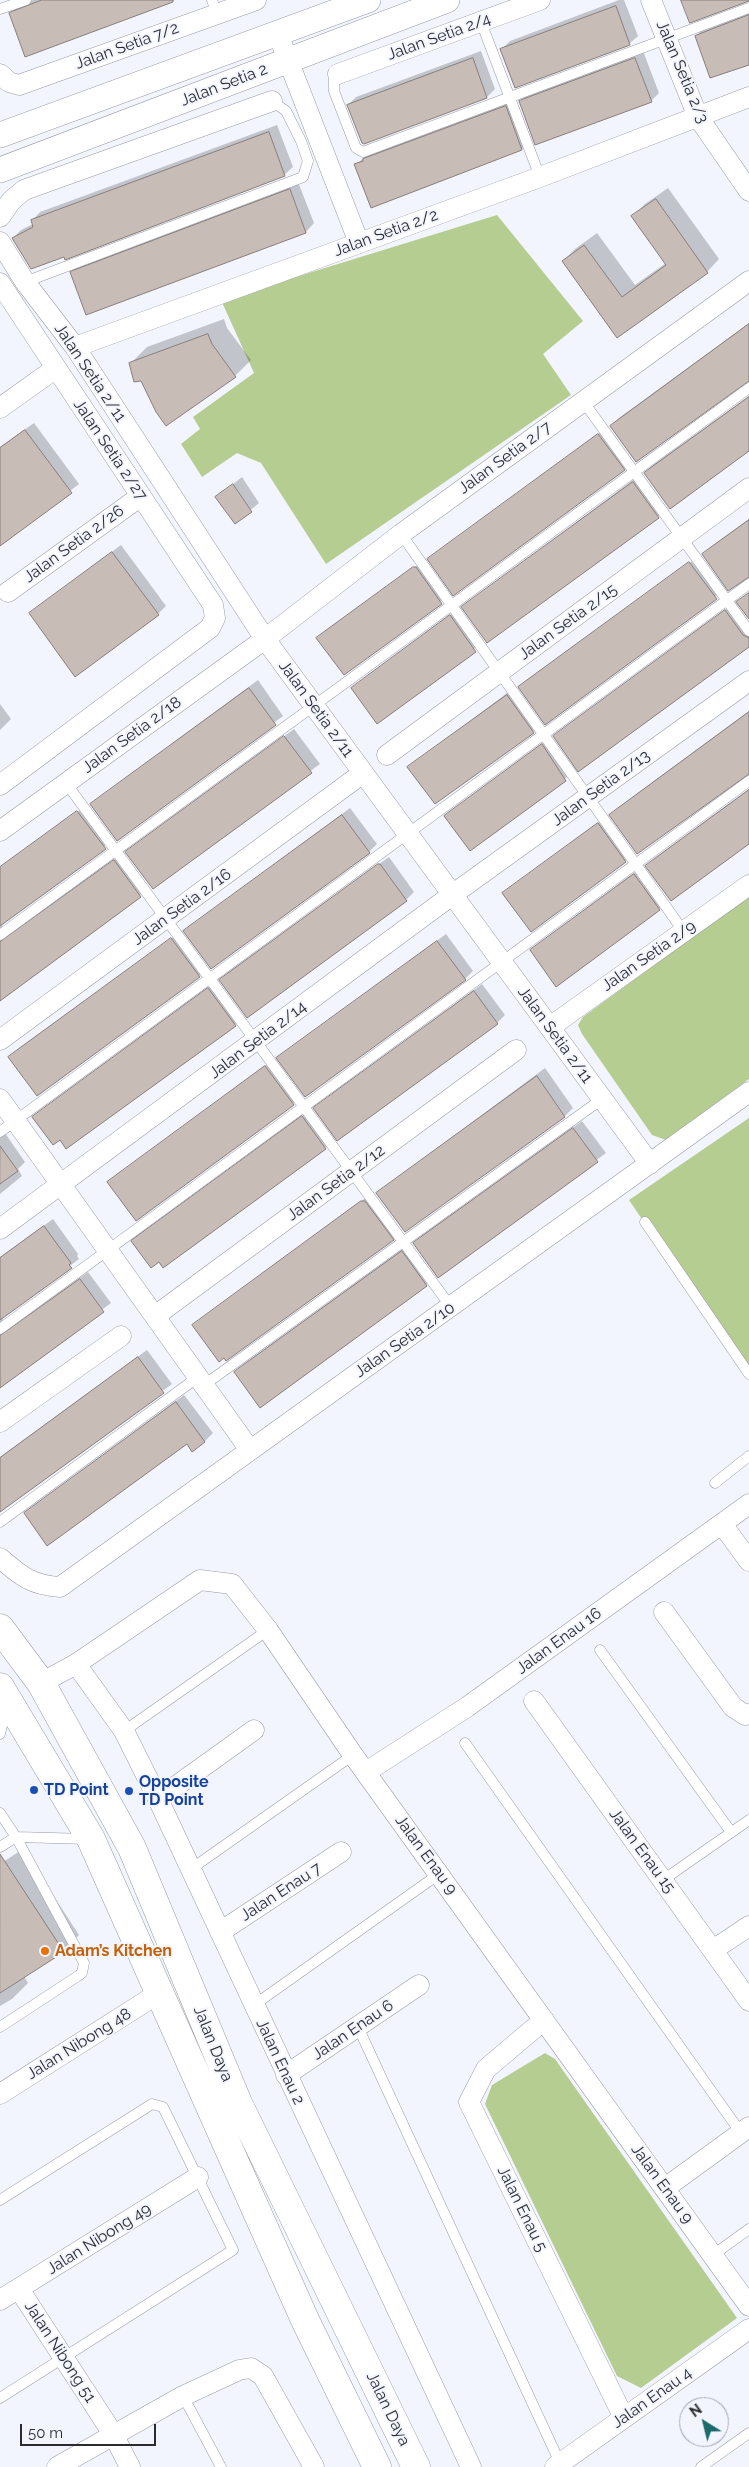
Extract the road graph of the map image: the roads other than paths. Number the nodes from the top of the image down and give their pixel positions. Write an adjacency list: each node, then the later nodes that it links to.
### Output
1 (26, 0): 9 (lane)
2 (256, 0): 7 (street, Jalan Setia 7/2)
3 (368, 0): 11 (street, Jalan Setia 2)
4 (447, 0): 13 (street, Jalan Setia 2)
5 (540, 0): 10 (street, Jalan Setia 2/4)
6 (651, 0): 12 (street, Jalan Setia 2/3)
7 (214, 7): 14 (street, Jalan Setia 7/2)
8 (749, 8): 12 (lane)
9 (0, 9)
10 (481, 22): 15 (street, Jalan Setia 2/4); 17 (lane)
11 (278, 34): 13 (street); 20 (street, Jalan Setia 2)
12 (667, 39): 17 (lane); 19 (street, Jalan Setia 2/3)
13 (289, 60): 21 (street, Jalan Setia 2); 26 (street)
14 (0, 74)
15 (338, 74): 17 (lane)
16 (749, 97): 19 (street, Jalan Setia 2/2)
17 (510, 98): 22 (lane)
18 (272, 102): 24 (street); 28 (lane)
19 (698, 117): 22 (street, Jalan Setia 2/2); 23 (street, Jalan Setia 2/3)
20 (0, 135)
21 (0, 170)
22 (540, 176): 26 (street, Jalan Setia 2/2)
23 (746, 181)
24 (0, 216)
25 (0, 242): 28 (street, Jalan Setia 2/11)
26 (359, 243): 30 (street, Jalan Setia 2/2)
27 (749, 281): 33 (street, Jalan Setia 2/7)
28 (25, 282): 30 (street, Jalan Setia 2/11)
29 (0, 284): 31 (street, Jalan Setia 2/27)
30 (75, 347): 45 (street, Jalan Setia 2/11)
31 (56, 368): 34 (street); 37 (street, Jalan Setia 2/27)
32 (749, 388): 35 (lane)
33 (583, 402): 35 (lane); 38 (street, Jalan Setia 2/7)
34 (0, 408)
35 (634, 472): 39 (lane); 43 (lane)
36 (749, 488): 39 (street, Jalan Setia 2/15)
37 (141, 496): 41 (street, Jalan Setia 2/26); 54 (street, Jalan Setia 2/27)
38 (401, 534): 43 (lane); 45 (street, Jalan Setia 2/7)
39 (682, 538): 42 (lane); 46 (street, Jalan Setia 2/15)
40 (749, 584): 42 (lane)
41 (8, 592)
42 (727, 600): 44 (lane); 49 (lane)
43 (451, 605): 46 (lane); 48 (lane)
44 (749, 631)
45 (264, 639): 48 (street, Jalan Setia 2/11); 53 (street, Jalan Setia 2/18)
46 (499, 672): 49 (lane); 50 (street, Jalan Setia 2/15)
47 (749, 681): 55 (street, Jalan Setia 2/13)
48 (314, 706): 51 (street, Jalan Setia 2/11); 58 (lane)
49 (544, 734): 55 (lane); 57 (lane)
50 (387, 755)
51 (363, 773): 57 (street, Jalan Setia 2/11); 62 (street, Jalan Setia 2/16)
52 (749, 781): 59 (lane)
53 (66, 783): 56 (street, Jalan Setia 2/18); 58 (lane)
54 (0, 785)
55 (588, 797): 59 (lane); 61 (street, Jalan Setia 2/13)
56 (0, 831)
57 (408, 834): 61 (street, Jalan Setia 2/11); 66 (lane)
58 (116, 851): 62 (lane); 64 (lane)
59 (636, 865): 63 (lane); 65 (lane)
60 (749, 885): 63 (street, Jalan Setia 2/9)
61 (452, 895): 65 (street, Jalan Setia 2/11); 69 (street, Jalan Setia 2/14)
62 (166, 919): 66 (lane); 68 (street, Jalan Setia 2/16)
63 (684, 932): 67 (street, Jalan Setia 2/9)
64 (0, 935)
65 (502, 962): 67 (street, Jalan Setia 2/11); 74 (lane)
66 (210, 979): 69 (lane); 75 (lane)
67 (550, 1027): 73 (street, Jalan Setia 2/11)
68 (0, 1040)
69 (256, 1042): 74 (lane); 79 (street, Jalan Setia 2/14)
70 (516, 1050): 78 (street, Jalan Setia 2/12)
71 (749, 1092): 77 (street, Jalan Setia 2/10)
72 (0, 1098): 75 (street)
73 (602, 1099): 77 (street, Jalan Setia 2/11); 82 (lane)
74 (304, 1106): 78 (lane); 83 (lane)
75 (16, 1120): 76 (lane); 79 (street)
76 (0, 1132)
77 (650, 1164): 84 (street, Jalan Setia 2/10)
78 (352, 1172): 82 (lane); 85 (street, Jalan Setia 2/12)
79 (62, 1185): 81 (street, Jalan Setia 2/14); 83 (street)
80 (645, 1222): 88 (lane)
81 (0, 1229)
82 (404, 1243): 84 (lane); 89 (lane)
83 (108, 1249): 85 (street); 86 (lane)
84 (451, 1307): 91 (street, Jalan Setia 2/10)
85 (155, 1316): 89 (street)
86 (0, 1329)
87 (121, 1336): 90 (street)
88 (749, 1374)
89 (201, 1381): 91 (street); 95 (lane)
90 (0, 1422)
91 (250, 1450): 97 (street, Jalan Setia 2/10)
92 (749, 1456): 93 (lane)
93 (715, 1483)
94 (749, 1504): 96 (street, Jalan Enau 16)
95 (0, 1522)
96 (722, 1524): 98 (street); 113 (street, Jalan Enau 16)
97 (0, 1558)
98 (749, 1561)
99 (664, 1612): 107 (street)
100 (0, 1628): 104 (main road, Jalan Daya)
101 (268, 1630): 103 (street, Jalan Enau 9); 109 (lane); 112 (street, Jalan Enau 9)
102 (600, 1650): 117 (lane)
103 (76, 1664): 104 (street, Jalan Enau 9); 109 (street, Jalan Enau 2)
104 (41, 1683): 159 (main road, Jalan Daya)
105 (4, 1693): 110 (lane); 119 (main road, Jalan Daya)
106 (534, 1701): 124 (street, Jalan Enau 15)
107 (749, 1714)
108 (254, 1730): 114 (street)
109 (124, 1731): 114 (street, Jalan Enau 2)
110 (0, 1734)
111 (466, 1743): 137 (lane)
112 (354, 1755): 113 (street, Jalan Enau 9); 122 (lane)
113 (366, 1772): 123 (street, Jalan Enau 9)
114 (158, 1798): 122 (street, Jalan Enau 2)
115 (0, 1813): 118 (lane)
116 (749, 1820): 117 (lane)
117 (731, 1832): 124 (lane)
118 (16, 1837): 119 (lane); 120 (lane); 133 (lane)
119 (91, 1839): 129 (main road, Jalan Daya)
120 (0, 1847)
121 (341, 1852): 126 (street, Jalan Enau 7)
122 (191, 1869): 126 (street, Jalan Enau 2)
123 (439, 1874): 131 (lane); 132 (street, Jalan Enau 9)
124 (663, 1880): 127 (street, Jalan Enau 15)
125 (749, 1926): 127 (street)
126 (220, 1932): 131 (street, Jalan Enau 2)
127 (713, 1950): 130 (street, Jalan Enau 15)
128 (419, 1985): 134 (street, Jalan Enau 6)
129 (159, 1993): 136 (street, Jalan Nibong 48); 158 (main road, Jalan Daya)
130 (749, 2001)
131 (254, 2005): 135 (street, Jalan Enau 2)
132 (544, 2020): 139 (street, Jalan Enau 9); 150 (street, Jalan Enau 5)
133 (0, 2026)
134 (358, 2027): 135 (street, Jalan Enau 6); 153 (lane)
135 (286, 2075): 160 (street, Jalan Enau 2)
136 (0, 2094)
137 (745, 2130): 139 (street)
138 (198, 2176): 140 (lane); 143 (street, Jalan Nibong 49); 147 (lane)
139 (665, 2188): 142 (street, Jalan Enau 9)
140 (0, 2200)
141 (749, 2229): 142 (lane)
142 (712, 2255): 145 (street, Jalan Enau 9)
143 (19, 2289): 144 (street, Jalan Nibong 49); 147 (street, Jalan Nibong 51)
144 (0, 2300)
145 (749, 2306)
146 (749, 2329): 150 (street, Jalan Enau 4)
147 (65, 2359): 149 (lane); 152 (street, Jalan Nibong 51)
148 (183, 2396): 152 (street); 156 (lane); 157 (street)
149 (0, 2398)
150 (624, 2418): 153 (street, Jalan Enau 4)
151 (749, 2433): 161 (lane)
152 (113, 2434): 154 (street); 155 (street, Jalan Nibong 51)
153 (558, 2465)
154 (57, 2467)
155 (130, 2467)
156 (221, 2467)
157 (314, 2467)
158 (377, 2467)
159 (416, 2467)
160 (471, 2467)
161 (701, 2467)

